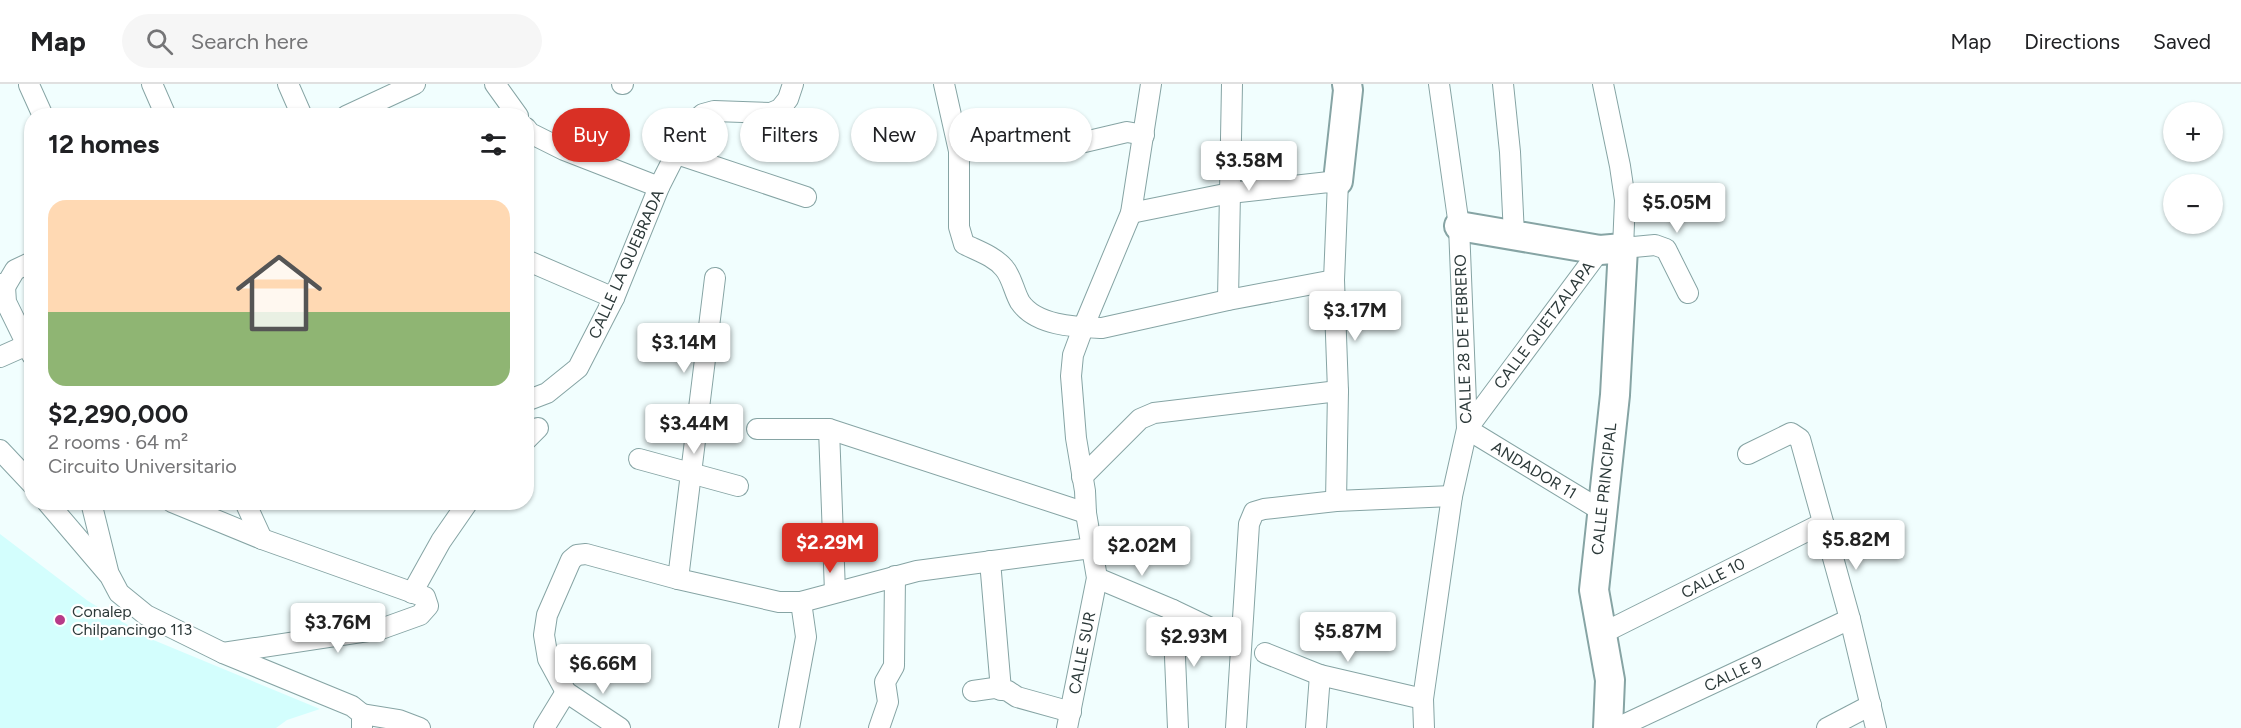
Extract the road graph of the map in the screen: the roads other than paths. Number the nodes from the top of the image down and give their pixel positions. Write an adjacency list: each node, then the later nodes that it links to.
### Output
1 (152, 84): 15 (street)
2 (288, 84): 16 (street)
3 (415, 84): 17 (street)
4 (495, 84): 18 (street)
5 (793, 84): 20 (street, CALLE LA QUEBRADA)
6 (944, 84): 19 (street)
7 (1151, 84): 22 (street)
8 (1232, 84): 29 (street)
9 (1347, 84): 27 (street)
10 (1439, 84): 32 (street, CALLE 28 DE FEBRERO)
11 (1503, 84): 33 (street)
12 (1602, 84): 34 (street)
13 (29, 85): 14 (street)
14 (39, 108)
15 (162, 108)
16 (298, 108)
17 (363, 108)
18 (512, 108)
19 (949, 108)
20 (728, 111)
21 (534, 135): 28 (street)
22 (1144, 135): 23 (street); 31 (street)
23 (1092, 140)
24 (670, 162): 28 (street, CALLE LA QUEBRADA)
25 (701, 162): 30 (street)
26 (959, 162): 43 (street)
27 (1338, 181): 29 (street); 38 (street)
28 (659, 187): 41 (street, CALLE LA QUEBRADA)
29 (1230, 193): 31 (street); 42 (street)
30 (806, 197)
31 (1131, 213): 43 (street)
32 (1459, 226): 33 (street); 53 (street, CALLE 28 DE FEBRERO)
33 (1514, 235): 34 (street)
34 (1611, 249): 40 (street); 53 (street, CALLE QUETZALAPA); 68 (street, CALLE PRINCIPAL)
35 (534, 263): 41 (street)
36 (24, 266): 39 (street)
37 (715, 278): 57 (street)
38 (1334, 280): 42 (street); 48 (street)
39 (2, 285): 44 (street)
40 (1688, 293)
41 (614, 298): 49 (street, CALLE LA QUEBRADA)
42 (1228, 300): 43 (street)
43 (1083, 328): 59 (street)
44 (24, 340)
45 (24, 351): 46 (street)
46 (0, 357)
47 (534, 387): 49 (street)
48 (1338, 391): 59 (street); 62 (street)
49 (547, 393): 50 (street, CALLE LA QUEBRADA)
50 (534, 398)
51 (757, 429): 52 (street)
52 (829, 429): 69 (street); 79 (street)
53 (1467, 429): 61 (street, CALLE 28 DE FEBRERO); 68 (street, ANDADOR 11)
54 (0, 450): 58 (street)
55 (1748, 454): 70 (street)
56 (639, 459): 57 (street)
57 (691, 473): 60 (street); 77 (street)
58 (24, 476)
59 (1082, 477): 69 (street)
60 (738, 486)
61 (1452, 496): 62 (street); 91 (street, CALLE 28 DE FEBRERO)
62 (1336, 501): 84 (street)
63 (54, 510): 74 (street)
64 (93, 510): 74 (street)
65 (191, 510): 71 (street)
66 (249, 510): 71 (street)
67 (462, 510): 78 (street)
68 (1602, 511): 83 (street, CALLE PRINCIPAL)
69 (1086, 513): 72 (street)
70 (1823, 523): 82 (street); 83 (street, CALLE 10)
71 (262, 539): 78 (street)
72 (1090, 548): 73 (street); 76 (street)
73 (990, 561): 75 (street); 88 (street)
74 (110, 576): 85 (street)
75 (895, 576): 79 (street); 99 (street)
76 (1097, 578): 81 (street); 93 (street, CALLE SUR)
77 (678, 579): 80 (street); 90 (street)
78 (412, 592): 85 (street)
79 (835, 592): 80 (street)
80 (801, 602): 98 (street)
81 (1173, 610): 84 (street); 100 (street)
82 (1850, 619): 92 (street); 105 (street, CALLE 9)
83 (1603, 633): 104 (street, CALLE PRINCIPAL)
84 (1240, 642): 101 (street)
85 (223, 653): 94 (street)
86 (1265, 654): 87 (street)
87 (1320, 675): 91 (street); 102 (street)
88 (1001, 690): 89 (street); 93 (street)
89 (973, 691)
90 (566, 692): 96 (street); 97 (street)
91 (1423, 699): 103 (street, CALLE 28 DE FEBRERO)
92 (1871, 705): 106 (street); 107 (street)
93 (1069, 720)
94 (362, 721): 95 (street)
95 (420, 728)
96 (544, 728)
97 (620, 728)
98 (789, 728)
99 (879, 728)
100 (1178, 728)
101 (1236, 728)
102 (1316, 728)
103 (1424, 728)
104 (1608, 728)
105 (1617, 728)
106 (1827, 728)
107 (1876, 728)

